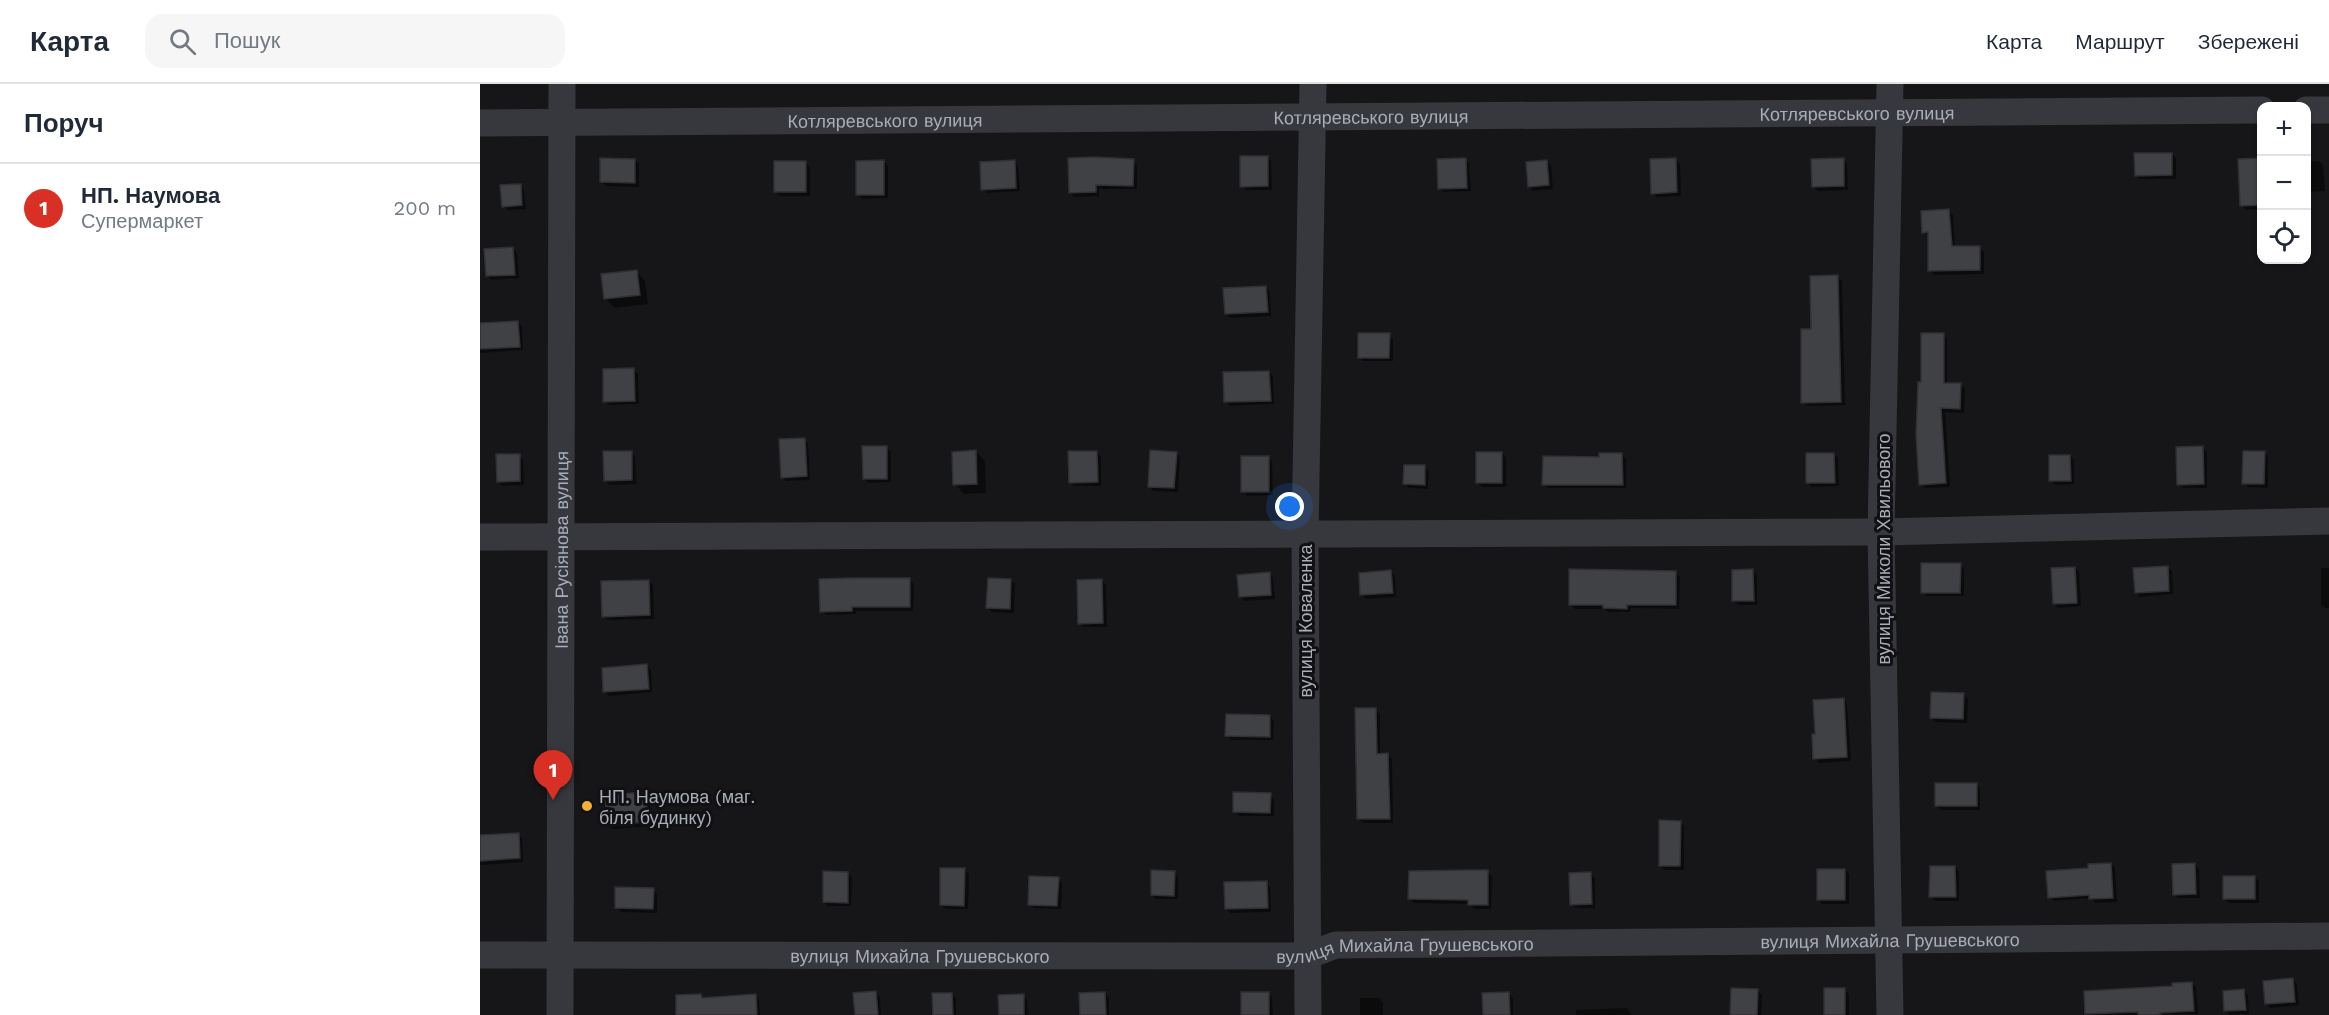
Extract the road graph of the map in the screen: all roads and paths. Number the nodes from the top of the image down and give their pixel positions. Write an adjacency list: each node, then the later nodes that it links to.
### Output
1 (562, 84): 10 (street, Івана Русіянова вулиця)
2 (1313, 84): 8 (street, вулиця Коваленка)
3 (1890, 84): 7 (street, вулиця Миколи Хвильового)
4 (2257, 110): 7 (street, Котляревського вулиця)
5 (2311, 110): 6 (street)
6 (2329, 110)
7 (1890, 111): 8 (street, Котляревського вулиця); 12 (street, вулиця Миколи Хвильового)
8 (1314, 117): 10 (street, Котляревського вулиця); 13 (street, вулиця Коваленка)
9 (480, 123): 10 (street, Котляревського вулиця)
10 (562, 123): 15 (street, Івана Русіянова вулиця)
11 (2329, 521): 12 (street)
12 (1881, 532): 13 (street); 17 (street, вулиця Миколи Хвильового)
13 (1305, 536): 15 (street); 20 (street, вулиця Коваленка)
14 (480, 537): 15 (street)
15 (562, 537): 18 (street, Івана Русіянова вулиця)
16 (2329, 936): 17 (street, вулиця Михайла Грушевського)
17 (1888, 941): 20 (street, вулиця Михайла Грушевського); 23 (street, вулиця Миколи Хвильового)
18 (561, 955): 19 (street, вулиця Михайла Грушевського); 20 (street, вулиця Михайла Грушевського); 21 (street, Івана Русіянова вулиця)
19 (480, 956)
20 (1306, 956): 22 (street, вулиця Коваленка)
21 (560, 1015)
22 (1308, 1015)
23 (1890, 1015)

